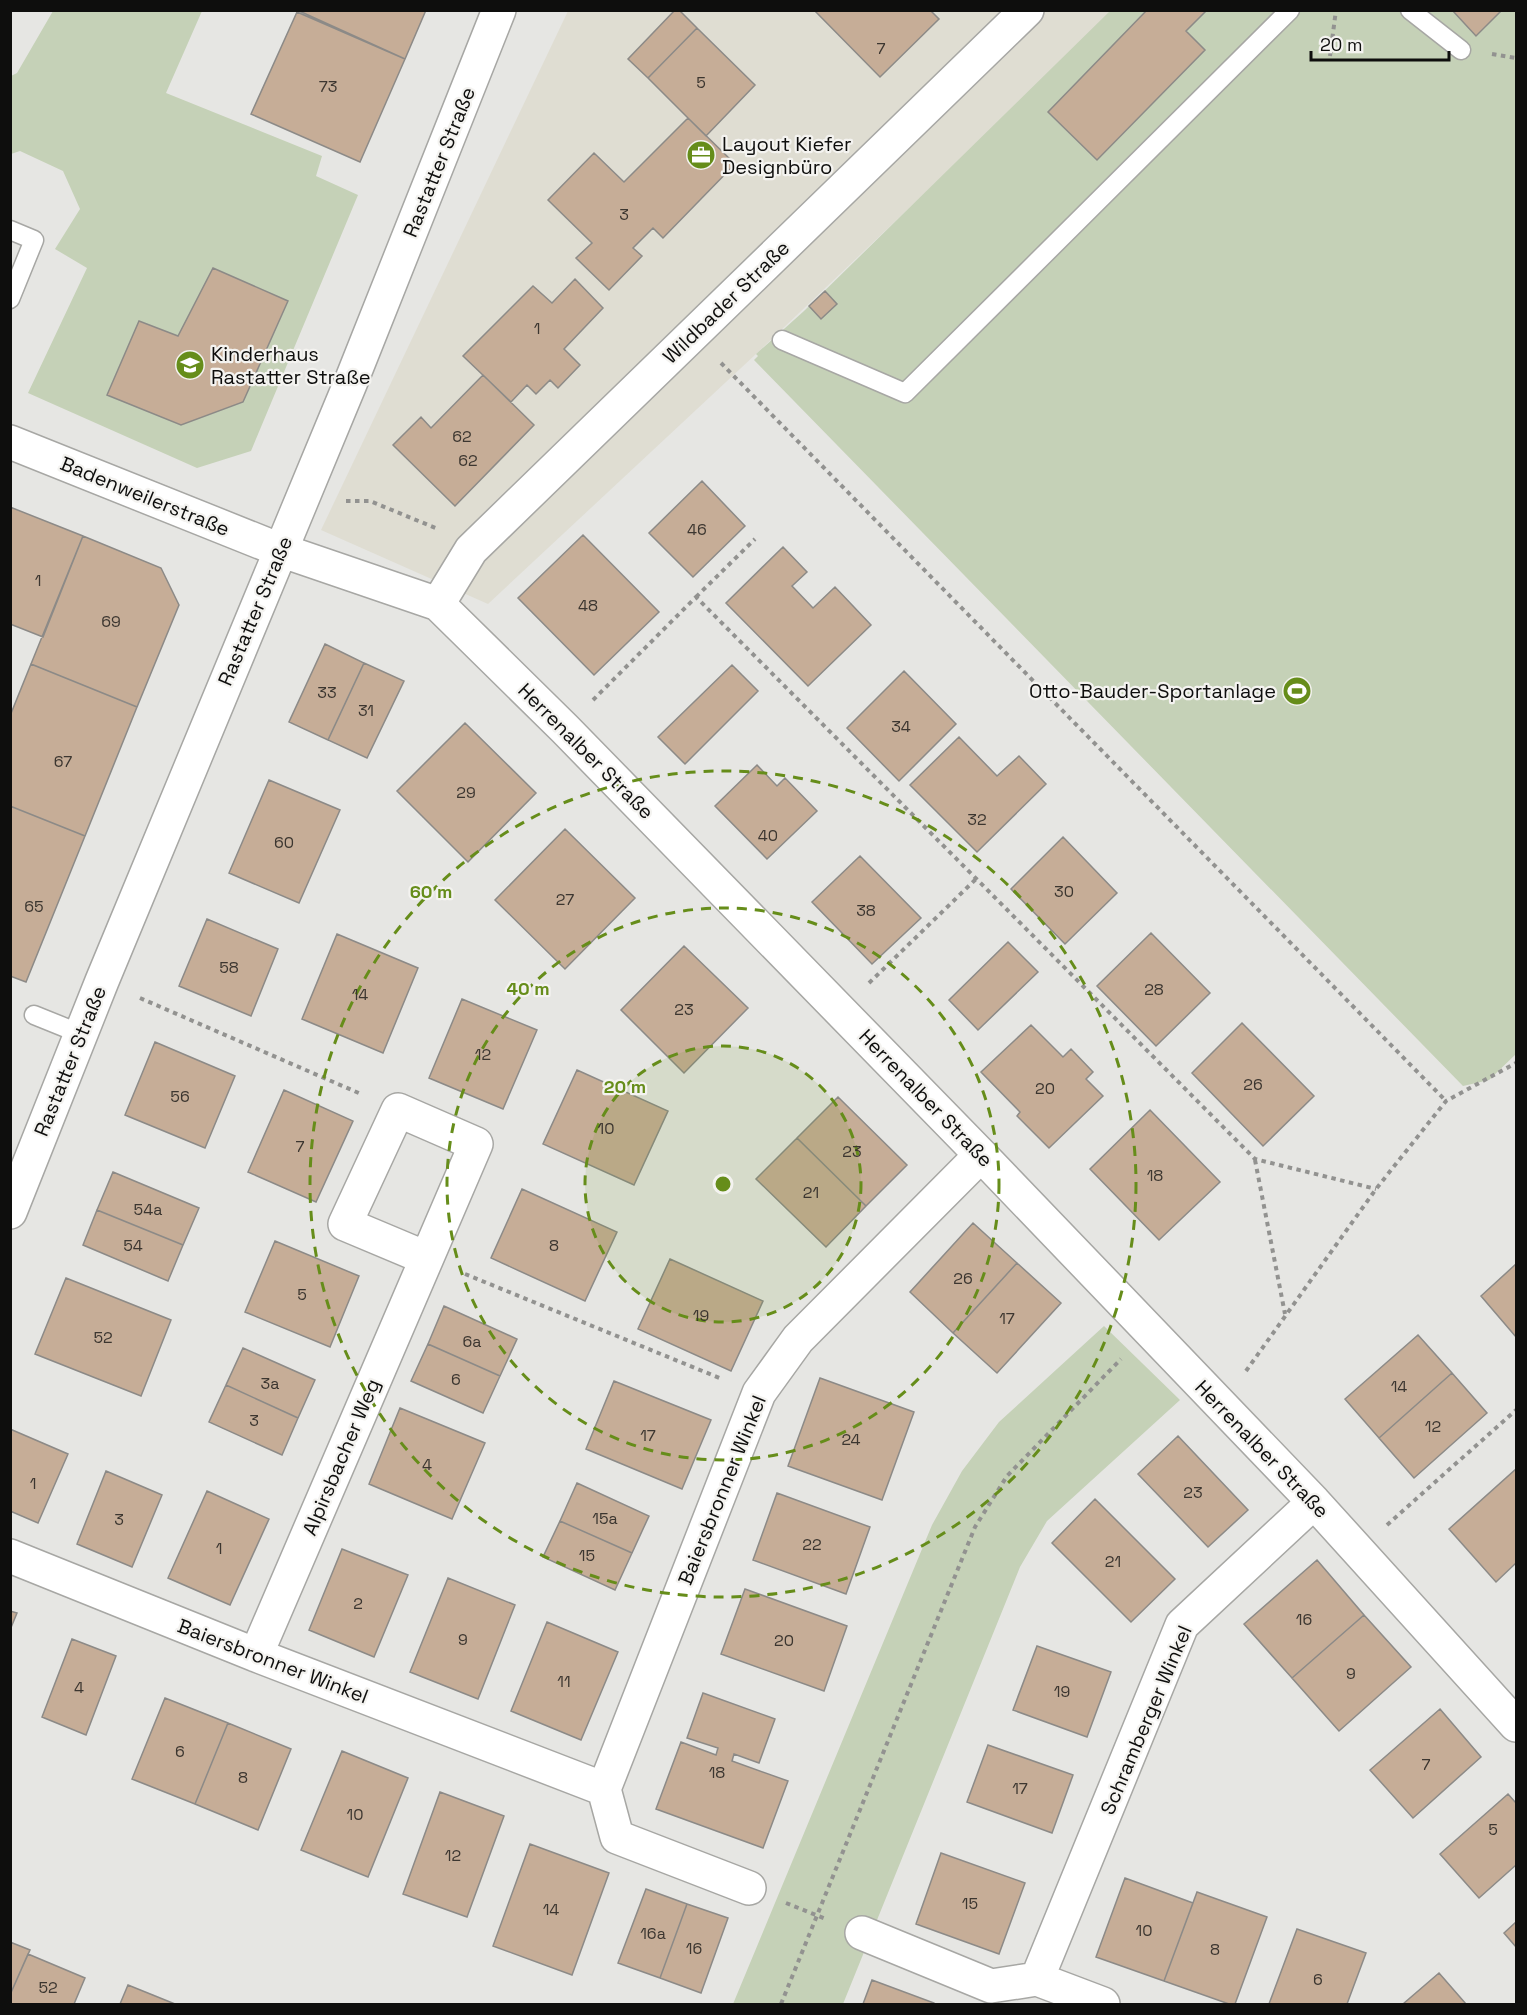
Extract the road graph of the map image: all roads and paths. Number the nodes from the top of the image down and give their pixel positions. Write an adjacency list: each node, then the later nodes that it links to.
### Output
1 (499, 10): 15 (street, Rastatter Straße)
2 (1027, 10): 10 (street, Wildbader Straße)
3 (1290, 10): 11 (lane)
4 (1336, 10): 7 (path)
5 (1410, 10): 6 (lane)
6 (1461, 50)
7 (1330, 56)
8 (10, 230): 9 (lane)
9 (10, 299)
10 (693, 335): 16 (street, Wildbader Straße); 26 (path)
11 (782, 340)
12 (10, 442): 15 (street, Badenweilerstraße)
13 (342, 496): 16 (path)
14 (755, 539): 17 (path)
15 (280, 550): 18 (street, Herrenalber Straße); 21 (street, Rastatter Straße)
16 (471, 550): 18 (street, Wildbader Straße)
17 (696, 597): 19 (path); 20 (path)
18 (438, 604): 19 (street, Herrenalber Straße)
19 (565, 729): 22 (street, Herrenalber Straße)
20 (976, 879): 22 (path); 29 (path)
21 (102, 981): 24 (street, Rastatter Straße); 27 (path)
22 (841, 1010): 28 (street, Herrenalber Straße)
23 (34, 1015): 24 (lane)
24 (81, 1034): 31 (street, Rastatter Straße)
25 (1516, 1063): 26 (path)
26 (1446, 1101): 30 (path)
27 (398, 1110): 32 (street, Alpirsbacher Weg); 32 (street)
28 (981, 1155): 34 (street, Herrenalber Straße); 35 (street, Baiersbronner Winkel)
29 (1255, 1160): 30 (path); 33 (path)
30 (1376, 1189): 33 (path)
31 (10, 1212)
32 (426, 1258): 35 (path); 41 (street, Alpirsbacher Weg)
33 (1285, 1315): 36 (path)
34 (1149, 1331): 36 (street, Herrenalber Straße); 47 (path)
35 (759, 1393): 43 (street, Baiersbronner Winkel)
36 (1221, 1406): 38 (street, Herrenalber Straße)
37 (1516, 1410): 39 (path)
38 (1314, 1502): 39 (street, Herrenalber Straße); 46 (street, Schramberger Winkel)
39 (1359, 1551): 42 (street, Herrenalber Straße)
40 (10, 1556): 41 (street, Baiersbronner Winkel)
41 (256, 1655): 43 (street, Baiersbronner Winkel)
42 (1516, 1725)
43 (604, 1788): 44 (street)
44 (749, 1888)
45 (862, 1933): 46 (street)
46 (1037, 1979): 48 (street)
47 (781, 2004)
48 (1103, 2004)

